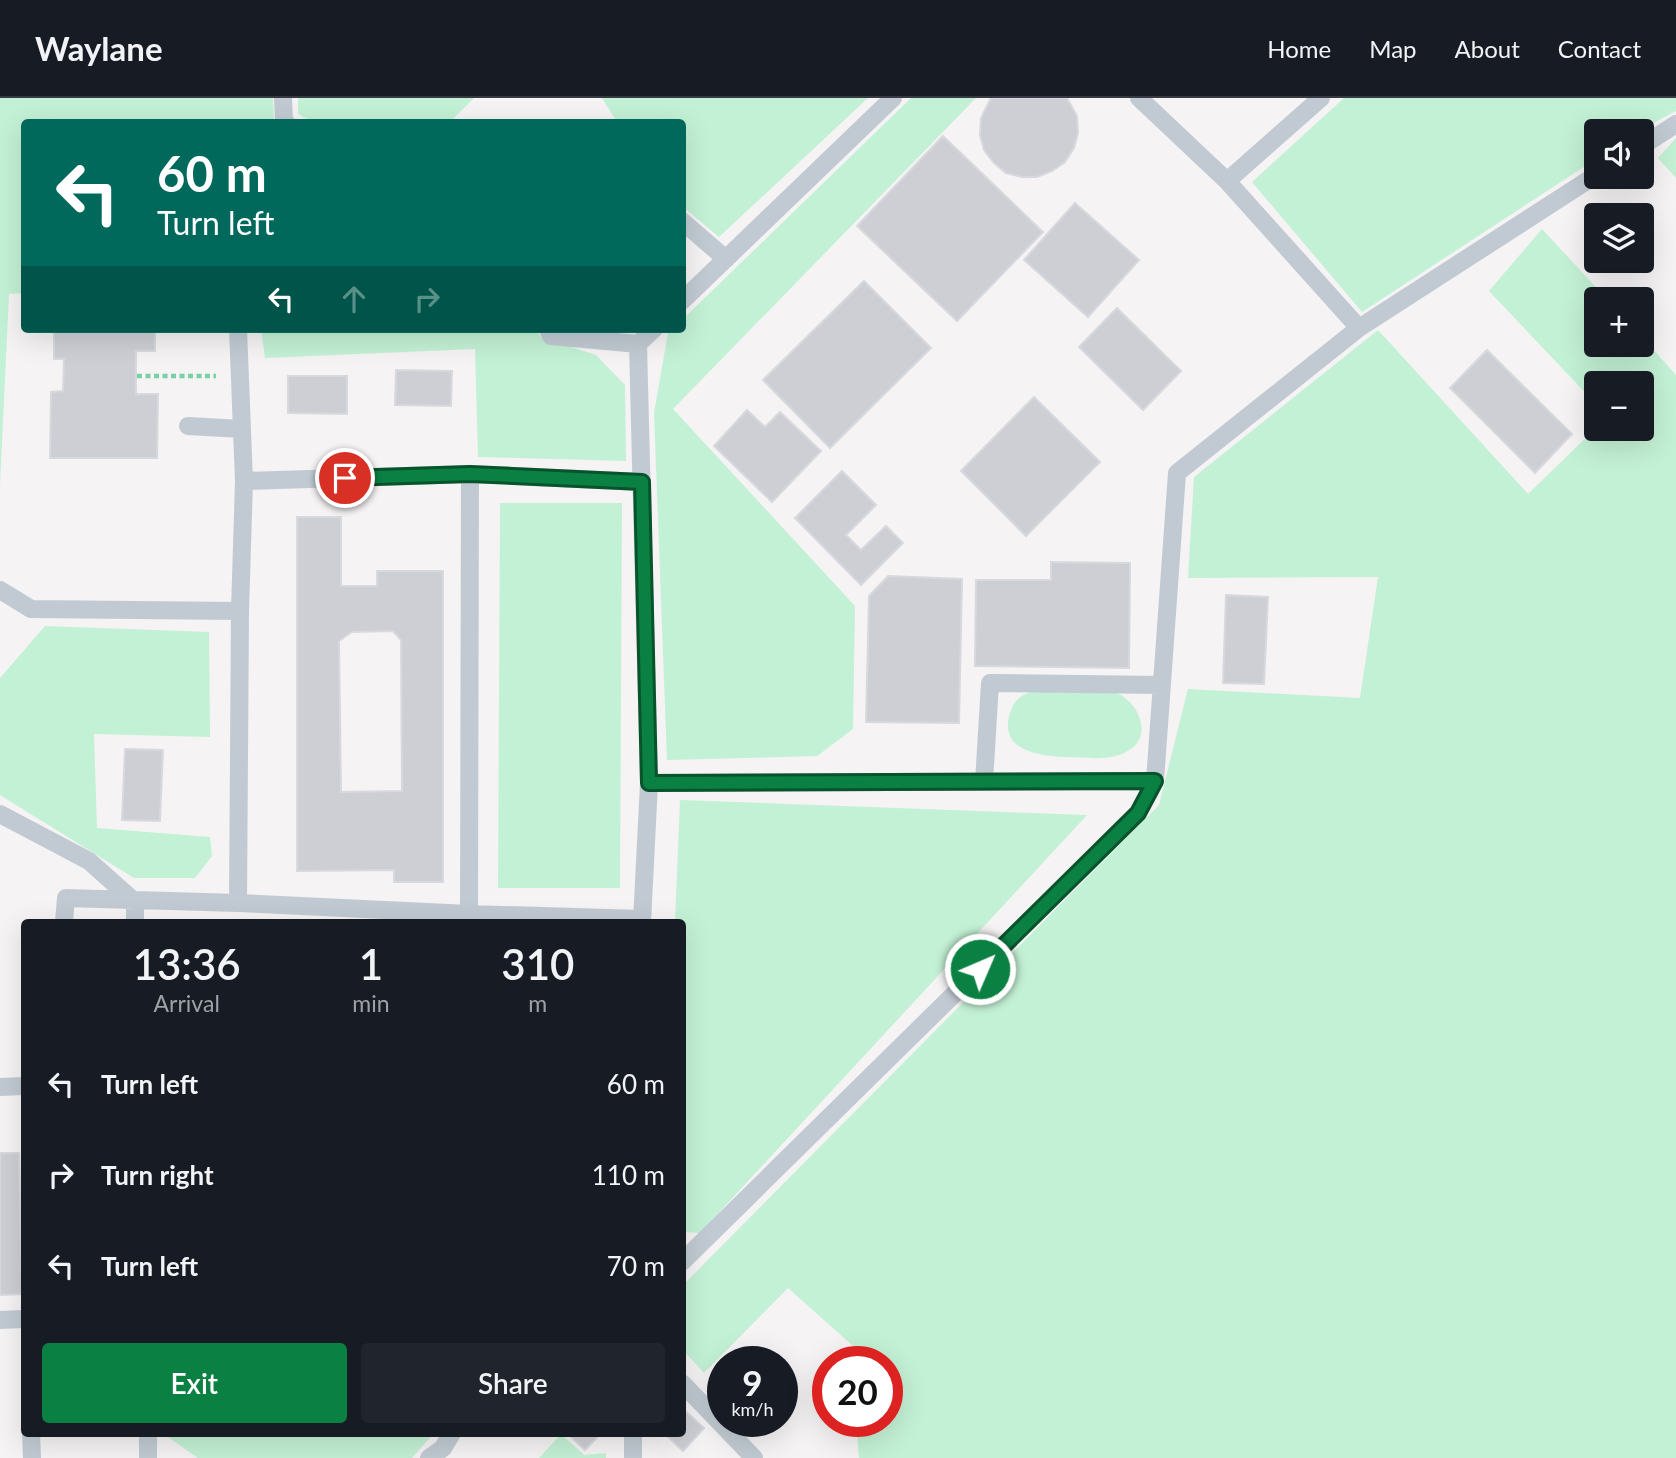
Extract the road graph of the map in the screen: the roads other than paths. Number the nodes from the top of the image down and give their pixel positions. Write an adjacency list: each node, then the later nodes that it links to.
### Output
1 (283, 98): 5 (lane)
2 (893, 98): 11 (lane)
3 (1139, 98): 8 (lane)
4 (1318, 99): 8 (lane)
5 (284, 119)
6 (1676, 124): 7 (lane)
7 (1654, 138)
8 (1227, 181): 13 (lane)
9 (1584, 184): 13 (lane)
10 (686, 224): 11 (lane)
11 (726, 259): 12 (lane)
12 (686, 297)
13 (1359, 328): 25 (lane)
14 (238, 333): 19 (lane)
15 (550, 333): 17 (lane)
16 (650, 333): 17 (lane)
17 (638, 344): 22 (lane)
18 (188, 426): 19 (lane)
19 (242, 429): 21 (lane)
20 (470, 474): 21 (lane); 22 (lane); 32 (lane)
21 (244, 481): 24 (lane)
22 (642, 482): 28 (lane)
23 (0, 590): 24 (lane)
24 (240, 611): 31 (lane)
25 (1162, 685): 26 (lane); 27 (lane)
26 (1155, 781): 27 (lane); 39 (lane)
27 (984, 782): 28 (lane)
28 (649, 783): 36 (lane)
29 (0, 814): 30 (lane)
30 (135, 902): 31 (lane); 33 (lane); 34 (lane)
31 (239, 903): 32 (lane)
32 (469, 914): 35 (lane)
33 (64, 919)
34 (135, 919)
35 (593, 919)
36 (642, 919)
37 (21, 1086): 38 (lane)
38 (0, 1087)
39 (686, 1258)
40 (21, 1319): 41 (lane)
41 (0, 1320)
42 (686, 1387): 51 (lane)
43 (31, 1437): 47 (lane)
44 (148, 1437): 48 (lane)
45 (450, 1437): 49 (lane)
46 (633, 1437): 50 (lane)
47 (32, 1458)
48 (148, 1458)
49 (429, 1458)
50 (633, 1458)
51 (754, 1458)

